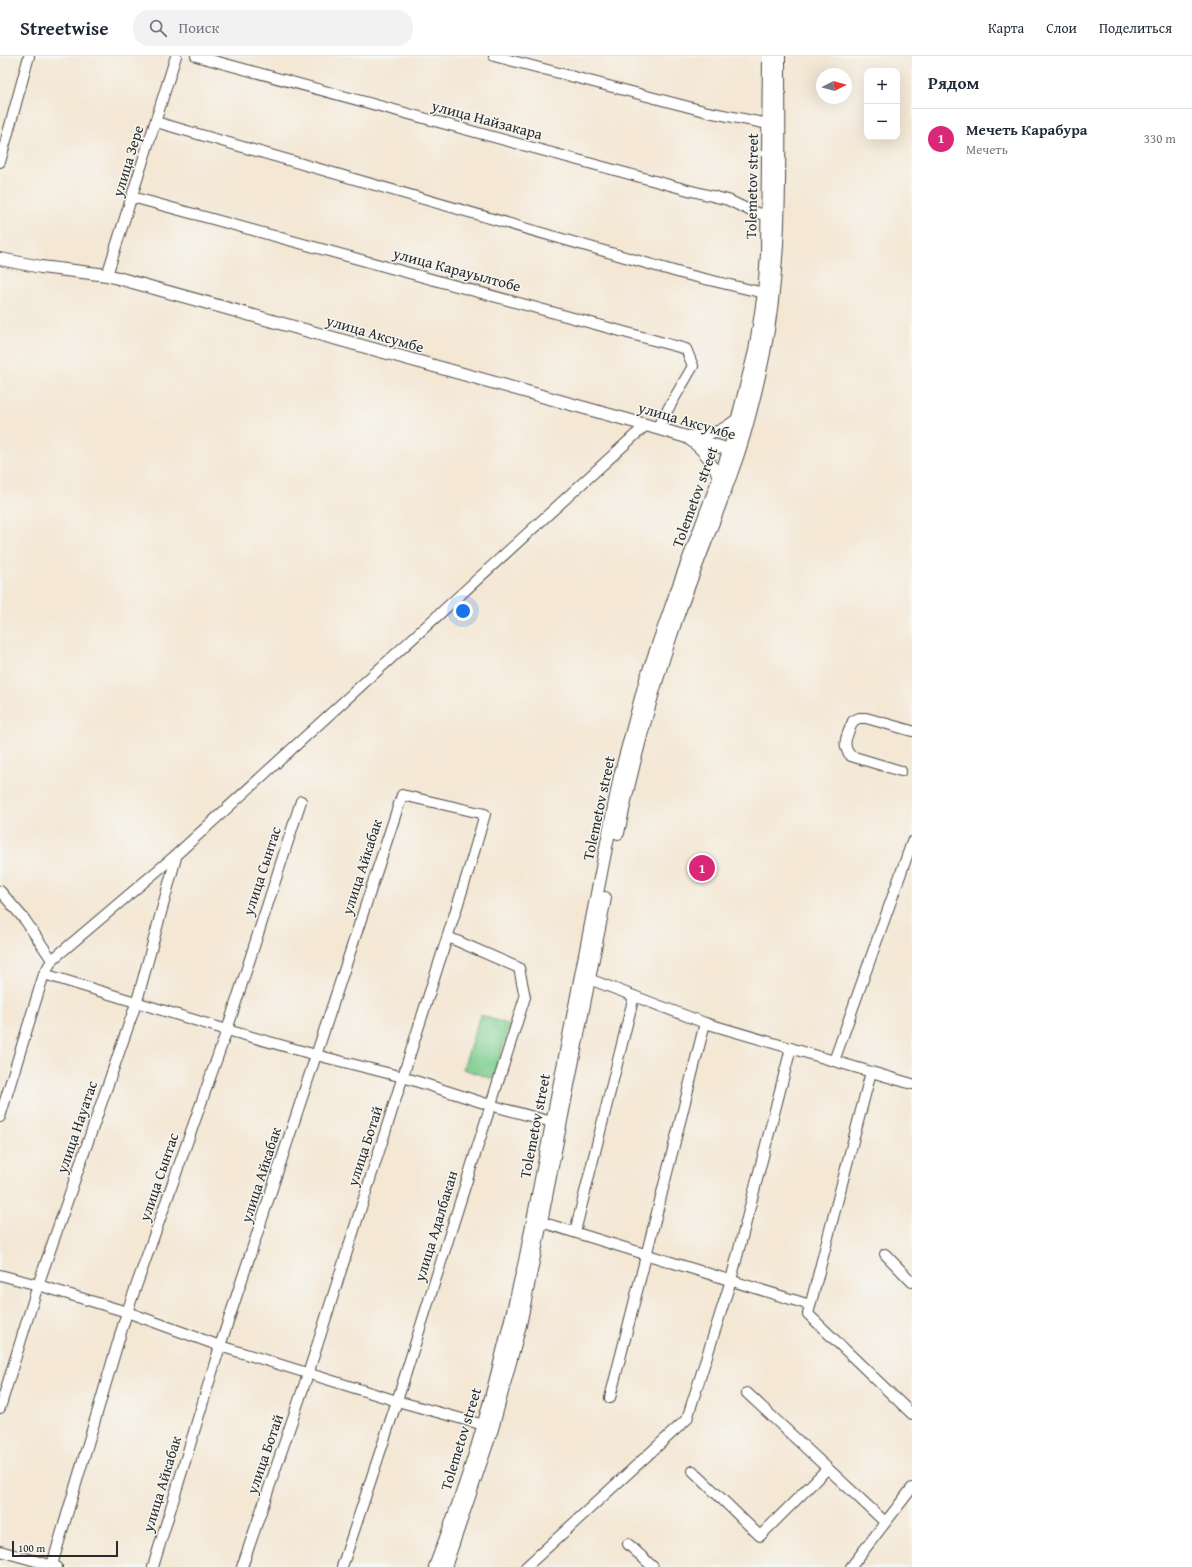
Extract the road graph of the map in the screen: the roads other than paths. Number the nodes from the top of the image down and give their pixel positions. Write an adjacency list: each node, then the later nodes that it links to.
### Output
1 (29, 56): 9 (street)
2 (176, 56): 7 (street, улица Зере)
3 (196, 56): 11 (street, улица Найзакара)
4 (494, 56): 8 (street)
5 (769, 56): 8 (main road, Tolemetov street)
6 (780, 56): 18 (main road, Tolemetov street)
7 (156, 122): 10 (street, улица Зере); 14 (street)
8 (769, 124): 11 (main road, Tolemetov street)
9 (0, 162)
10 (132, 197): 13 (street, улица Зере); 16 (street, улица Карауылтобе)
11 (769, 216): 14 (main road, Tolemetov street)
12 (0, 259): 13 (main road, улица Аксумбе)
13 (107, 275): 16 (main road, улица Аксумбе)
14 (764, 293): 15 (main road, Tolemetov street)
15 (738, 418): 17 (street); 18 (main road, Tolemetov street)
16 (651, 426): 17 (main road, улица Аксумбе); 25 (street)
17 (685, 436): 18 (main road, улица Аксумбе); 19 (street)
18 (734, 451): 19 (main road, Tolemetov street); 30 (main road, Tolemetov street)
19 (719, 479): 43 (main road, Tolemetov street)
20 (912, 731): 21 (street)
21 (901, 770)
22 (402, 794): 27 (street, улица Ботай); 36 (street, улица Айкабак)
23 (300, 801): 34 (street, улица Сынтас)
24 (912, 842): 37 (street)
25 (177, 854): 28 (street); 32 (street, улица Науатас)
26 (0, 891): 28 (street)
27 (448, 937): 39 (street, улица Ботай); 41 (street, улица Адалбакан)
28 (52, 960): 29 (street)
29 (44, 974): 32 (street); 42 (street)
30 (589, 979): 31 (street); 44 (main road, Tolemetov street)
31 (634, 996): 33 (street); 46 (street)
32 (137, 1001): 34 (street); 52 (street, улица Науатас)
33 (705, 1023): 35 (street); 47 (street)
34 (227, 1030): 36 (street); 54 (street, улица Сынтас)
35 (791, 1048): 37 (street); 50 (street)
36 (316, 1055): 39 (street); 55 (street, улица Айкабак)
37 (834, 1061): 38 (street)
38 (871, 1072): 40 (street); 53 (street)
39 (403, 1077): 41 (street); 56 (street, улица Ботай)
40 (912, 1084)
41 (490, 1105): 43 (street); 59 (street, улица Адалбакан)
42 (0, 1117)
43 (552, 1122): 44 (main road, Tolemetov street)
44 (545, 1181): 45 (main road, Tolemetov street); 62 (main road, Tolemetov street)
45 (541, 1222): 46 (street); 74 (main road, Tolemetov street)
46 (575, 1232): 47 (street)
47 (646, 1254): 50 (street); 58 (street)
48 (884, 1254): 51 (street)
49 (0, 1275): 52 (street)
50 (731, 1280): 53 (street); 75 (street)
51 (912, 1282)
52 (38, 1285): 54 (street); 60 (street, улица Науатас)
53 (810, 1305): 61 (street)
54 (127, 1312): 55 (street); 69 (street, улица Сынтас)
55 (220, 1346): 56 (street); 70 (street, улица Айкабак)
56 (308, 1374): 59 (street); 71 (street, улица Ботай)
57 (747, 1393): 63 (street)
58 (610, 1398)
59 (397, 1401): 62 (street); 72 (street, улица Адалбакан)
60 (0, 1408)
61 (912, 1414)
62 (484, 1425): 73 (main road, Tolemetov street)
63 (827, 1469): 64 (street); 66 (street)
64 (694, 1471)
65 (912, 1488): 66 (street)
66 (884, 1522): 77 (street)
67 (628, 1544): 76 (street)
68 (0, 1552): 69 (street)
69 (55, 1566)
70 (153, 1567)
71 (242, 1567)
72 (342, 1567)
73 (435, 1567)
74 (445, 1567)
75 (526, 1567)
76 (652, 1567)
77 (851, 1567)

